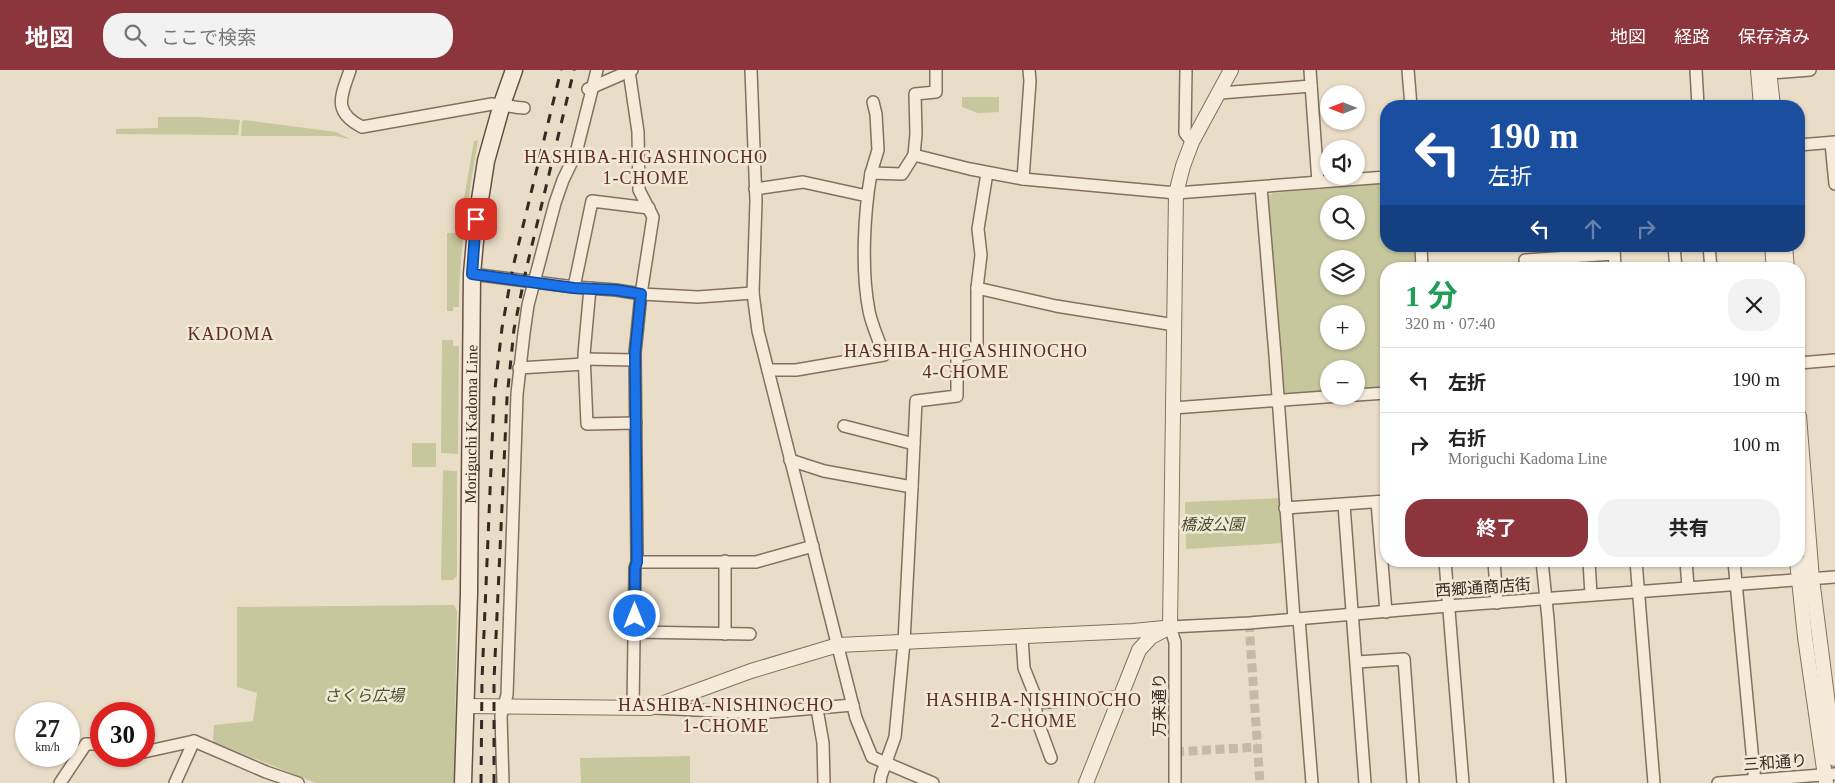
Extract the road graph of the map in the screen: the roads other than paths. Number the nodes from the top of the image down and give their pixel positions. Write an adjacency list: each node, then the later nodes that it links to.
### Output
1 (514, 70): 23 (main road, Moriguchi Kadoma Line)
2 (597, 70): 16 (street)
3 (751, 70): 36 (street)
4 (936, 70): 28 (street)
5 (1029, 70): 32 (street)
6 (1186, 70): 25 (street)
7 (1231, 70): 17 (street)
8 (1310, 70): 15 (street)
9 (1408, 70): 18 (street)
10 (1696, 70): 19 (street)
11 (1810, 70): 14 (street)
12 (346, 71): 23 (street)
13 (631, 71): 16 (street); 39 (street)
14 (1766, 71): 20 (street); 21 (street)
15 (1311, 86): 17 (street); 33 (street)
16 (589, 88): 43 (street)
17 (1220, 93): 25 (street)
18 (1410, 100)
19 (1698, 100)
20 (1762, 100)
21 (1771, 100)
22 (872, 102): 29 (street)
23 (502, 104): 24 (street); 42 (main road, Moriguchi Kadoma Line)
24 (524, 108)
25 (1192, 142): 37 (street)
26 (1833, 143): 27 (street); 34 (street)
27 (1805, 145)
28 (914, 155): 29 (street); 30 (street)
29 (871, 173): 38 (street)
30 (987, 173): 32 (street); 46 (street)
31 (1380, 177): 33 (street)
32 (1023, 179): 37 (street)
33 (1318, 182): 35 (street)
34 (1835, 184)
35 (1261, 187): 37 (street); 59 (street)
36 (755, 189): 38 (street); 47 (street)
37 (1176, 193): 49 (street)
38 (867, 196): 55 (street)
39 (649, 208): 44 (street); 48 (street)
40 (1596, 252): 41 (street)
41 (1525, 260)
42 (472, 274): 43 (street); 105 (main road, Moriguchi Kadoma Line)
43 (535, 283): 44 (street); 54 (street)
44 (574, 288): 45 (street)
45 (590, 288): 48 (street); 52 (street)
46 (977, 288): 49 (street); 63 (street)
47 (753, 293): 48 (street); 55 (street)
48 (641, 294): 50 (street)
49 (1175, 325): 60 (street)
50 (635, 360): 52 (street); 61 (street)
51 (1835, 360): 53 (street)
52 (584, 361): 54 (street); 61 (street)
53 (1805, 362)
54 (519, 368): 106 (street)
55 (768, 370): 64 (street)
56 (1380, 393): 57 (street)
57 (1365, 394)
58 (1320, 397): 59 (street)
59 (1278, 400): 60 (street); 68 (street)
60 (1173, 408): 94 (street)
61 (636, 423): 71 (street)
62 (844, 426): 63 (street)
63 (914, 444): 65 (street)
64 (790, 460): 65 (street); 69 (street)
65 (912, 487): 99 (street)
66 (1380, 501): 67 (street)
67 (1344, 505): 68 (street); 92 (street)
68 (1285, 508): 93 (street)
69 (813, 546): 70 (street); 100 (street)
70 (725, 561): 71 (street); 96 (street)
71 (637, 562): 95 (street)
72 (1384, 567): 91 (street)
73 (1445, 567): 90 (street)
74 (1494, 567): 89 (street)
75 (1543, 567): 88 (street)
76 (1589, 567): 87 (street)
77 (1636, 567): 86 (street)
78 (1686, 567): 85 (street)
79 (1735, 567): 84 (street)
80 (1800, 567): 83 (street)
81 (1805, 567): 83 (street)
82 (1835, 577): 83 (street, 西郷通商店街)
83 (1805, 579): 84 (street, 西郷通商店街); 110 (street); 118 (street)
84 (1736, 584): 85 (street, 西郷通商店街); 119 (street)
85 (1688, 587): 86 (street, 西郷通商店街)
86 (1638, 592): 87 (street, 西郷通商店街); 136 (street)
87 (1591, 595): 88 (street, 西郷通商店街)
88 (1546, 600): 89 (street, 西郷通商店街); 135 (street)
89 (1497, 603): 90 (street, 西郷通商店街)
90 (1448, 606): 91 (street, 西郷通商店街); 134 (street)
91 (1386, 612): 92 (street, 西郷通商店街)
92 (1352, 616): 93 (street, 西郷通商店街); 101 (street)
93 (1296, 618): 94 (street, 西郷通商店街); 131 (street)
94 (1170, 627): 98 (street); 102 (street); 130 (street, 万来通り)
95 (635, 632): 96 (street); 107 (street)
96 (725, 634): 97 (street)
97 (750, 634)
98 (1022, 637): 99 (street); 103 (street)
99 (904, 642): 100 (street); 116 (street)
100 (838, 646): 104 (street); 108 (street)
101 (1356, 662): 132 (street); 133 (street)
102 (1119, 697): 103 (street); 129 (street)
103 (1036, 703): 114 (street)
104 (853, 705): 109 (street); 116 (street)
105 (465, 706): 106 (street); 124 (main road, Moriguchi Kadoma Line)
106 (504, 707): 107 (street); 125 (street)
107 (633, 708): 108 (street)
108 (650, 708): 109 (street)
109 (817, 709): 126 (street)
110 (1832, 718): 115 (street)
111 (194, 741): 113 (street); 117 (street); 121 (street)
112 (90, 744): 120 (street)
113 (155, 750)
114 (1051, 758)
115 (1835, 759)
116 (886, 762): 127 (street); 128 (street)
117 (266, 772): 122 (street); 123 (street)
118 (1828, 777): 119 (street, 三和通り)
119 (1755, 781): 137 (street, 三和通り)
120 (60, 783)
121 (175, 783)
122 (262, 783)
123 (298, 783)
124 (463, 783)
125 (503, 783)
126 (824, 783)
127 (880, 783)
128 (933, 783)
129 (1086, 783)
130 (1175, 783)
131 (1312, 783)
132 (1365, 783)
133 (1413, 783)
134 (1463, 783)
135 (1560, 783)
136 (1654, 783)
137 (1718, 783)

